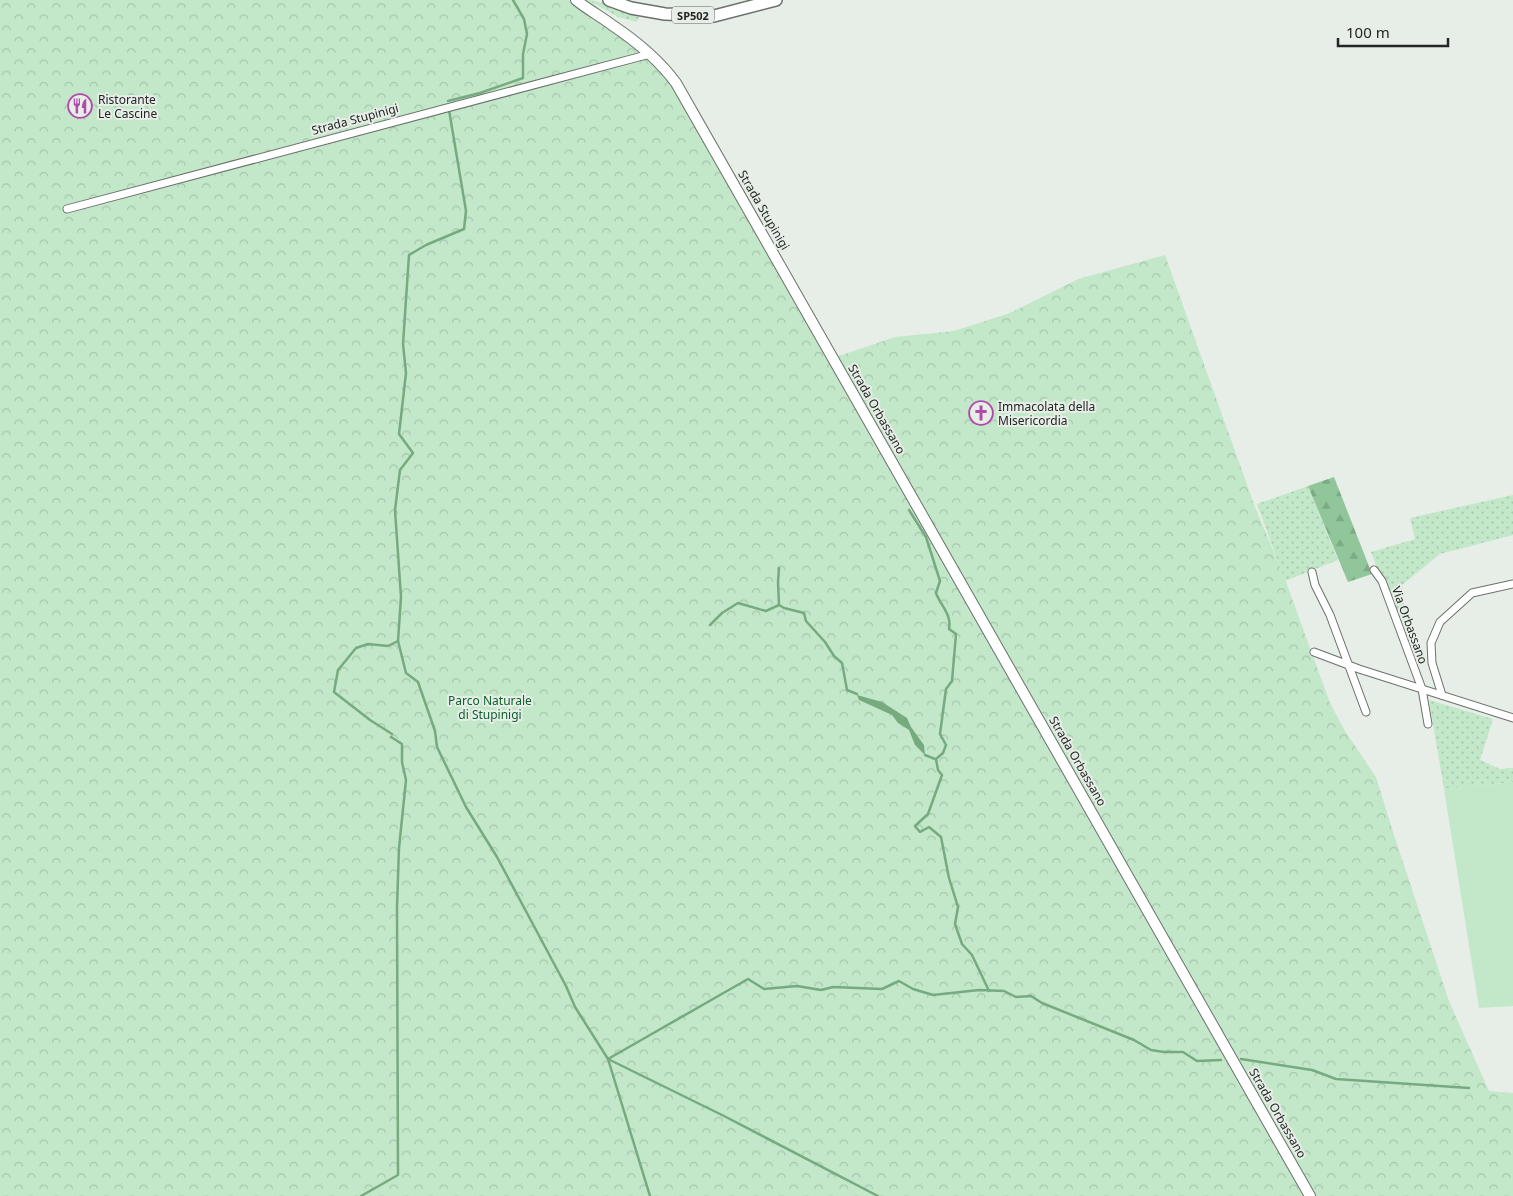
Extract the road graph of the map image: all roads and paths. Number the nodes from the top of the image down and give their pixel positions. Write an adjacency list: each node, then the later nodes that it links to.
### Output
1 (576, 0): 4 (main road, Strada Stupinigi)
2 (609, 0): 3 (main road, SP502)
3 (776, 0)
4 (650, 54): 5 (street, Strada Stupinigi); 6 (main road, Strada Stupinigi)
5 (67, 210)
6 (834, 358): 17 (main road, Strada Orbassano)
7 (1374, 570): 12 (street, Via Orbassano)
8 (1312, 572): 11 (street)
9 (1513, 584): 13 (street)
10 (1314, 652): 11 (street)
11 (1348, 665): 12 (street); 14 (street)
12 (1422, 689): 13 (street); 16 (street, Via Orbassano)
13 (1442, 695): 15 (street)
14 (1366, 712)
15 (1513, 718)
16 (1428, 724)
17 (1309, 1196)

